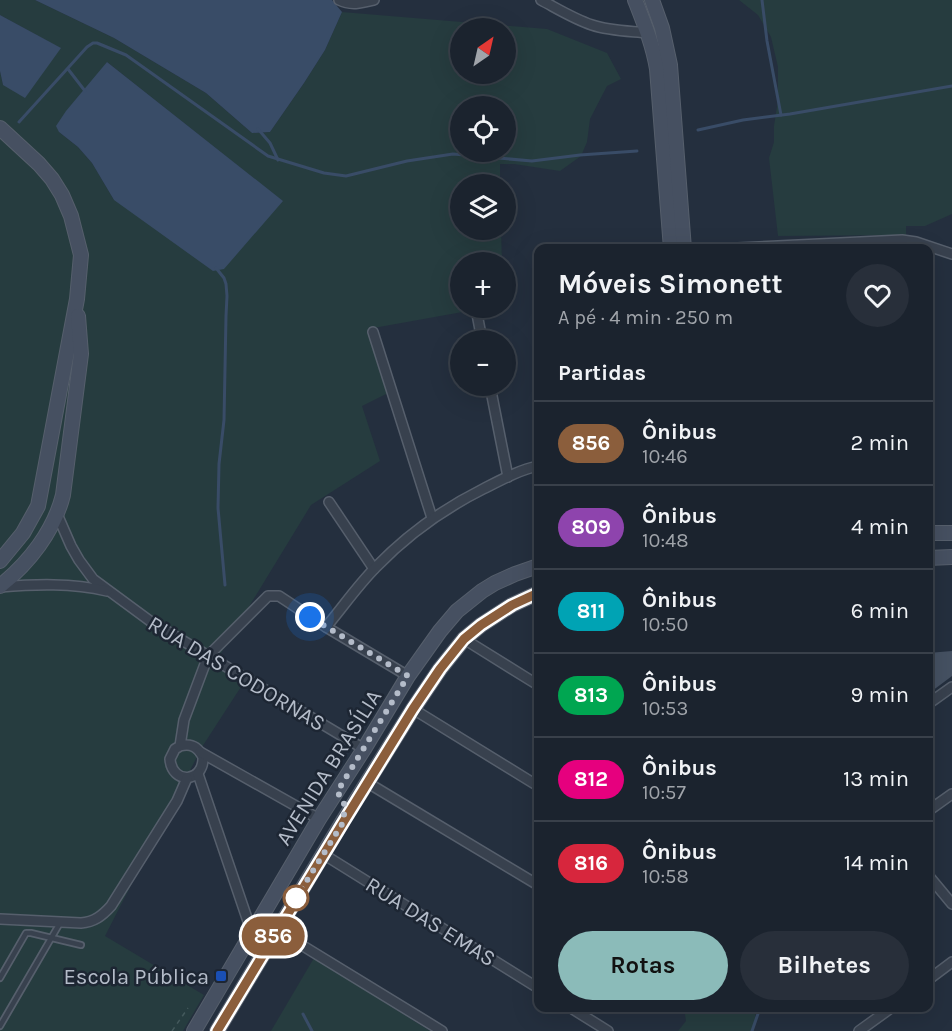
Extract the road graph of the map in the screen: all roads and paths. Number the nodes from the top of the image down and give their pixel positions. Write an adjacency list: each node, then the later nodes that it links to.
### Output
1 (339, 0): 2 (street)
2 (374, 0)
3 (541, 0): 6 (street)
4 (635, 0): 6 (street)
5 (652, 0): 9 (street)
6 (648, 33): 8 (street)
7 (0, 128): 14 (street)
8 (671, 244)
9 (684, 244)
10 (819, 244): 11 (street)
11 (922, 244)
12 (933, 248): 13 (street)
13 (952, 254)
14 (77, 299): 20 (street); 26 (street)
15 (373, 332): 21 (street)
16 (492, 396): 18 (street)
17 (534, 467): 18 (street)
18 (508, 477): 21 (street)
19 (329, 502): 28 (street)
20 (57, 514): 29 (street); 30 (street, RUA DAS CODORNAS)
21 (432, 518): 28 (street)
22 (933, 533): 23 (street)
23 (952, 533)
24 (952, 557): 25 (street)
25 (933, 558)
26 (0, 561)
27 (534, 567): 35 (street, AVENIDA BRASÍLIA)
28 (374, 569): 32 (street)
29 (0, 586): 30 (street, RUA DAS CODORNAS)
30 (113, 592): 34 (street, RUA DAS CODORNAS)
31 (534, 595): 33 (street, AVENIDA BRASÍLIA)
32 (326, 627): 34 (street); 35 (street)
33 (464, 639): 36 (street); 39 (street, AVENIDA BRASÍLIA)
34 (208, 656): 40 (street); 41 (street, RUA DAS CODORNAS)
35 (408, 676): 41 (street, AVENIDA BRASÍLIA)
36 (534, 682)
37 (952, 687): 38 (street)
38 (933, 700)
39 (413, 709): 43 (street, AVENIDA BRASÍLIA); 47 (street)
40 (180, 746): 42 (street); 45 (street)
41 (364, 749): 43 (street); 48 (street, AVENIDA BRASÍLIA)
42 (200, 752): 44 (street); 51 (street)
43 (383, 758): 46 (street, AVENIDA BRASÍLIA)
44 (198, 774): 45 (street); 60 (street)
45 (187, 778): 58 (street)
46 (368, 783): 52 (street, AVENIDA BRASÍLIA); 55 (street)
47 (534, 784)
48 (337, 792): 51 (street, AVENIDA BRASÍLIA); 52 (street)
49 (952, 794): 50 (street)
50 (933, 807)
51 (319, 819): 60 (street, AVENIDA BRASÍLIA)
52 (344, 821): 53 (street, AVENIDA BRASÍLIA)
53 (323, 854): 59 (street, AVENIDA BRASÍLIA); 66 (street, RUA DAS EMAS)
54 (933, 881): 56 (street)
55 (534, 883)
56 (951, 902)
57 (0, 919): 58 (street)
58 (60, 922): 61 (lane)
59 (277, 930): 73 (street, AVENIDA BRASÍLIA); 74 (street)
60 (252, 933): 72 (street, AVENIDA BRASÍLIA)
61 (52, 938): 62 (lane); 65 (lane); 70 (lane)
62 (81, 945)
63 (952, 962): 64 (street)
64 (933, 976)
65 (0, 978)
66 (534, 986)
67 (188, 1008): 71 (path)
68 (577, 1012): 75 (street)
69 (886, 1012): 76 (street)
70 (0, 1026)
71 (172, 1031)
72 (194, 1031)
73 (217, 1031)
74 (442, 1031)
75 (608, 1031)
76 (860, 1031)

